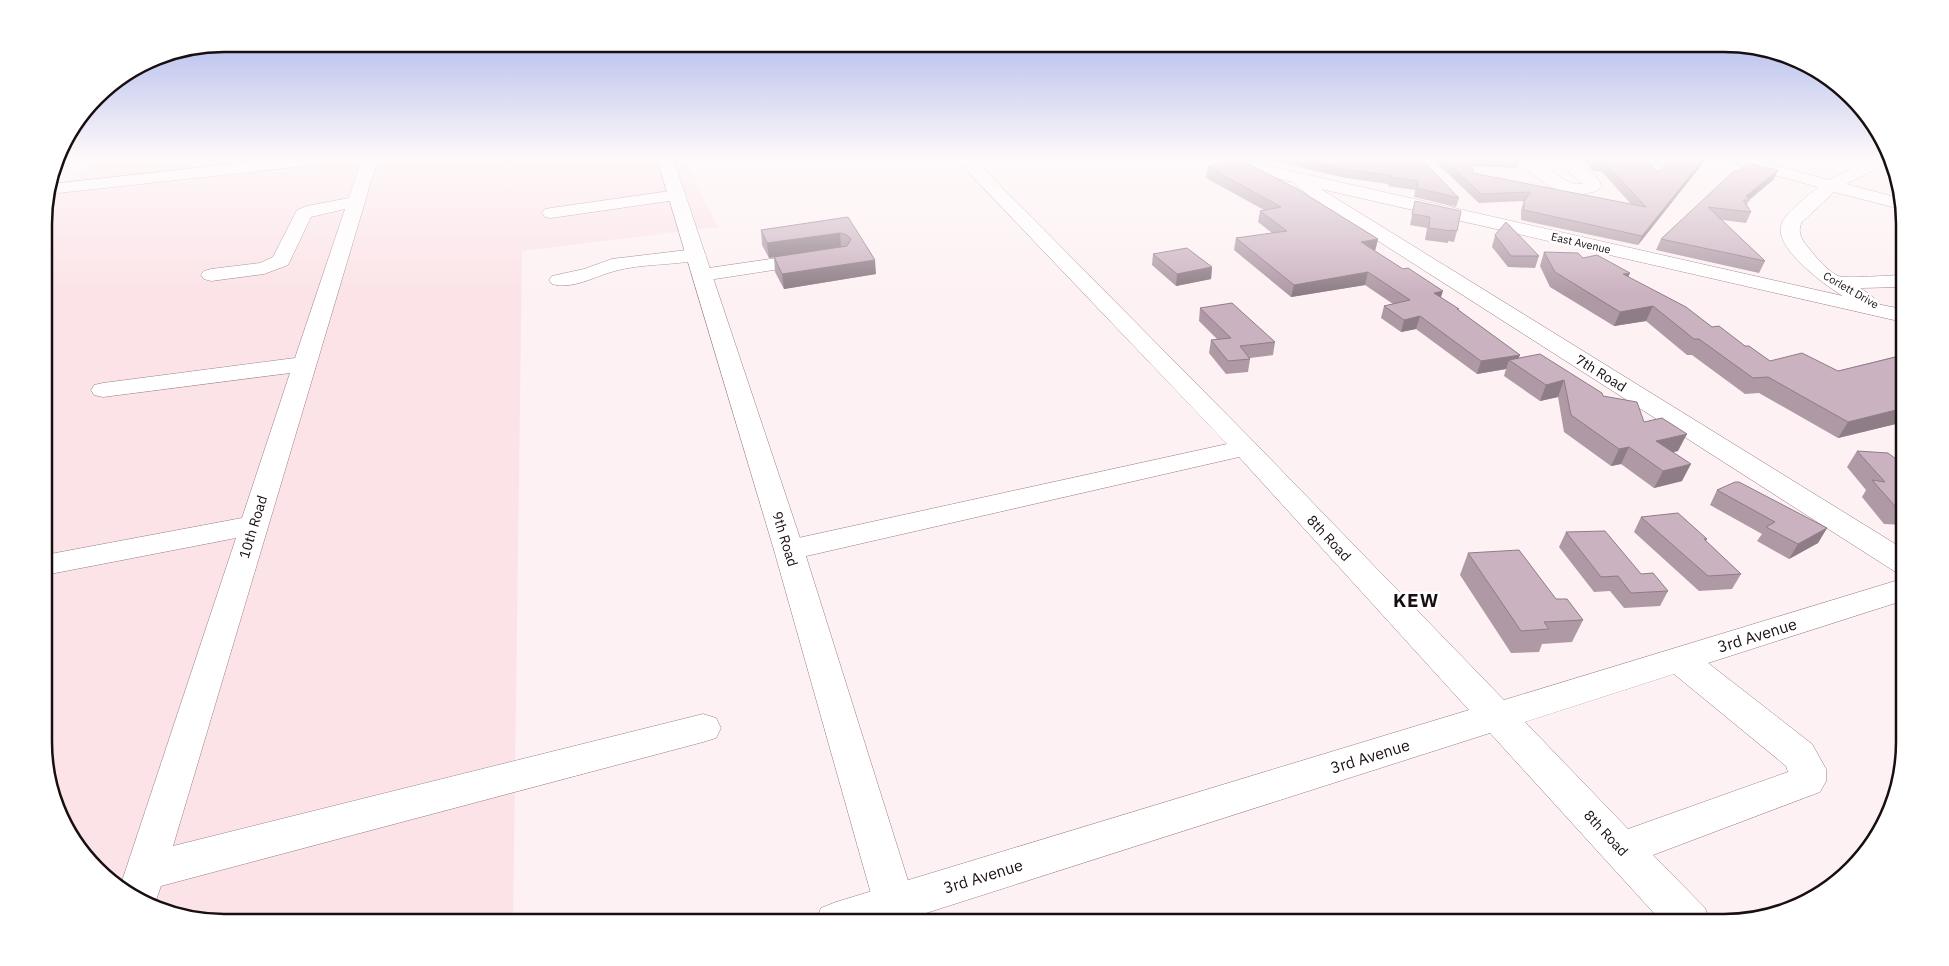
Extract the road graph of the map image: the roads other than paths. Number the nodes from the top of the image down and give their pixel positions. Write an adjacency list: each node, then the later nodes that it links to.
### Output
1 (350, 203): 14 (street)
2 (356, 203): 22 (street, 10th Road)
3 (623, 203): 10 (street)
4 (680, 203): 13 (street, 9th Road)
5 (1007, 203): 24 (street, 8th Road)
6 (1331, 203): 27 (street, 7th Road)
7 (1406, 203): 11 (street, East Avenue)
8 (1464, 203): 11 (street)
9 (1811, 203): 15 (street, Corlett Drive)
10 (551, 214)
11 (1482, 220): 19 (street, East Avenue)
12 (831, 256): 13 (street)
13 (700, 267): 16 (street); 18 (street); 26 (street, 9th Road)
14 (211, 275)
15 (1828, 279): 17 (street); 19 (street); 20 (street, Corlett Drive)
16 (559, 280)
17 (1896, 281)
18 (634, 282)
19 (1792, 292): 21 (street, East Avenue)
20 (1896, 313)
21 (1896, 314)
22 (304, 364): 23 (street); 25 (street, 10th Road)
23 (103, 390)
24 (1245, 448): 26 (street); 31 (street, 8th Road)
25 (253, 525): 28 (street); 34 (street, 10th Road)
26 (789, 550): 35 (street, 9th Road)
27 (1896, 558)
28 (52, 563)
29 (1896, 592): 30 (street, 3rd Avenue)
30 (1679, 660): 31 (street, 3rd Avenue); 33 (street)
31 (1496, 717): 33 (street, 8th Road); 35 (street, 3rd Avenue)
32 (703, 728): 34 (street)
33 (1621, 848): 36 (street, 8th Road)
34 (140, 884)
35 (897, 913)
36 (1682, 913)

